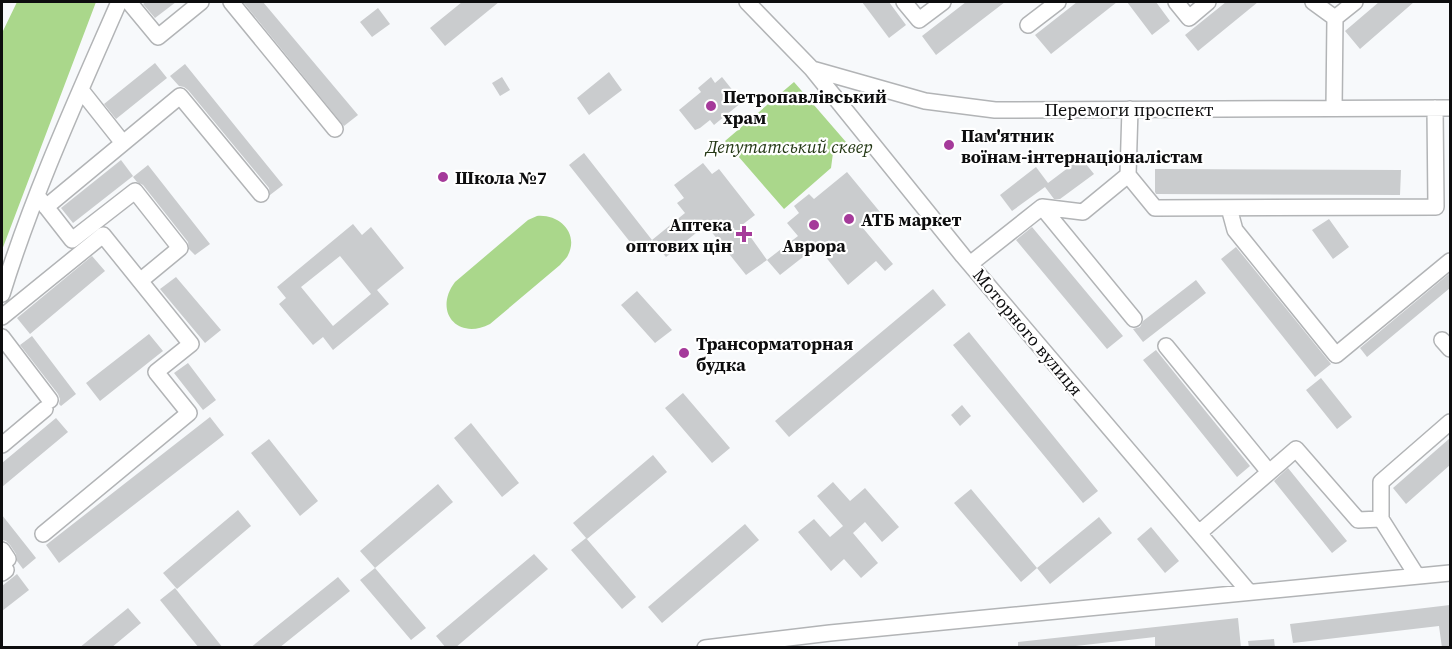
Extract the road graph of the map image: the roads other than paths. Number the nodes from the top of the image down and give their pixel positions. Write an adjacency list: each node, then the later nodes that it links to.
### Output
1 (118, 2): 16 (street)
2 (129, 2): 3 (street)
3 (201, 2)
4 (231, 2): 20 (street)
5 (747, 2): 15 (street, Моторного вулиця)
6 (904, 2): 7 (street)
7 (943, 2)
8 (1058, 2): 14 (street)
9 (1176, 2): 10 (street)
10 (1208, 2)
11 (1313, 2): 13 (street)
12 (1355, 2): 13 (street)
13 (1335, 18): 17 (street)
14 (1028, 25)
15 (812, 69): 19 (street, Перемоги проспект); 30 (street, Моторного вулиця)
16 (81, 90): 21 (street); 24 (street)
17 (1334, 108): 18 (street, Перемоги проспект); 19 (street, Перемоги проспект)
18 (1443, 108): 27 (street)
19 (1130, 109): 22 (street)
20 (335, 129)
21 (123, 143): 23 (street); 24 (street)
22 (1128, 176): 25 (street); 26 (street)
23 (261, 194)
24 (41, 202): 28 (street); 32 (street)
25 (1042, 207): 30 (street); 34 (street)
26 (1229, 208): 27 (street); 29 (street)
27 (1443, 209)
28 (76, 247): 31 (street); 31 (street); 33 (street)
29 (1450, 261)
30 (970, 264): 41 (street, Моторного вулиця)
31 (140, 281): 42 (street)
32 (2, 294)
33 (2, 317)
34 (1134, 320)
35 (2, 337): 38 (street)
36 (1166, 346): 39 (street)
37 (1450, 422): 40 (street)
38 (2, 445)
39 (1269, 472): 40 (street); 41 (street)
40 (1381, 519): 44 (street)
41 (1199, 533): 45 (street, Моторного вулиця)
42 (43, 534)
43 (1450, 573): 44 (street)
44 (1417, 576): 45 (street)
45 (1249, 591): 46 (street)
46 (830, 640): 47 (street)
47 (705, 648)

